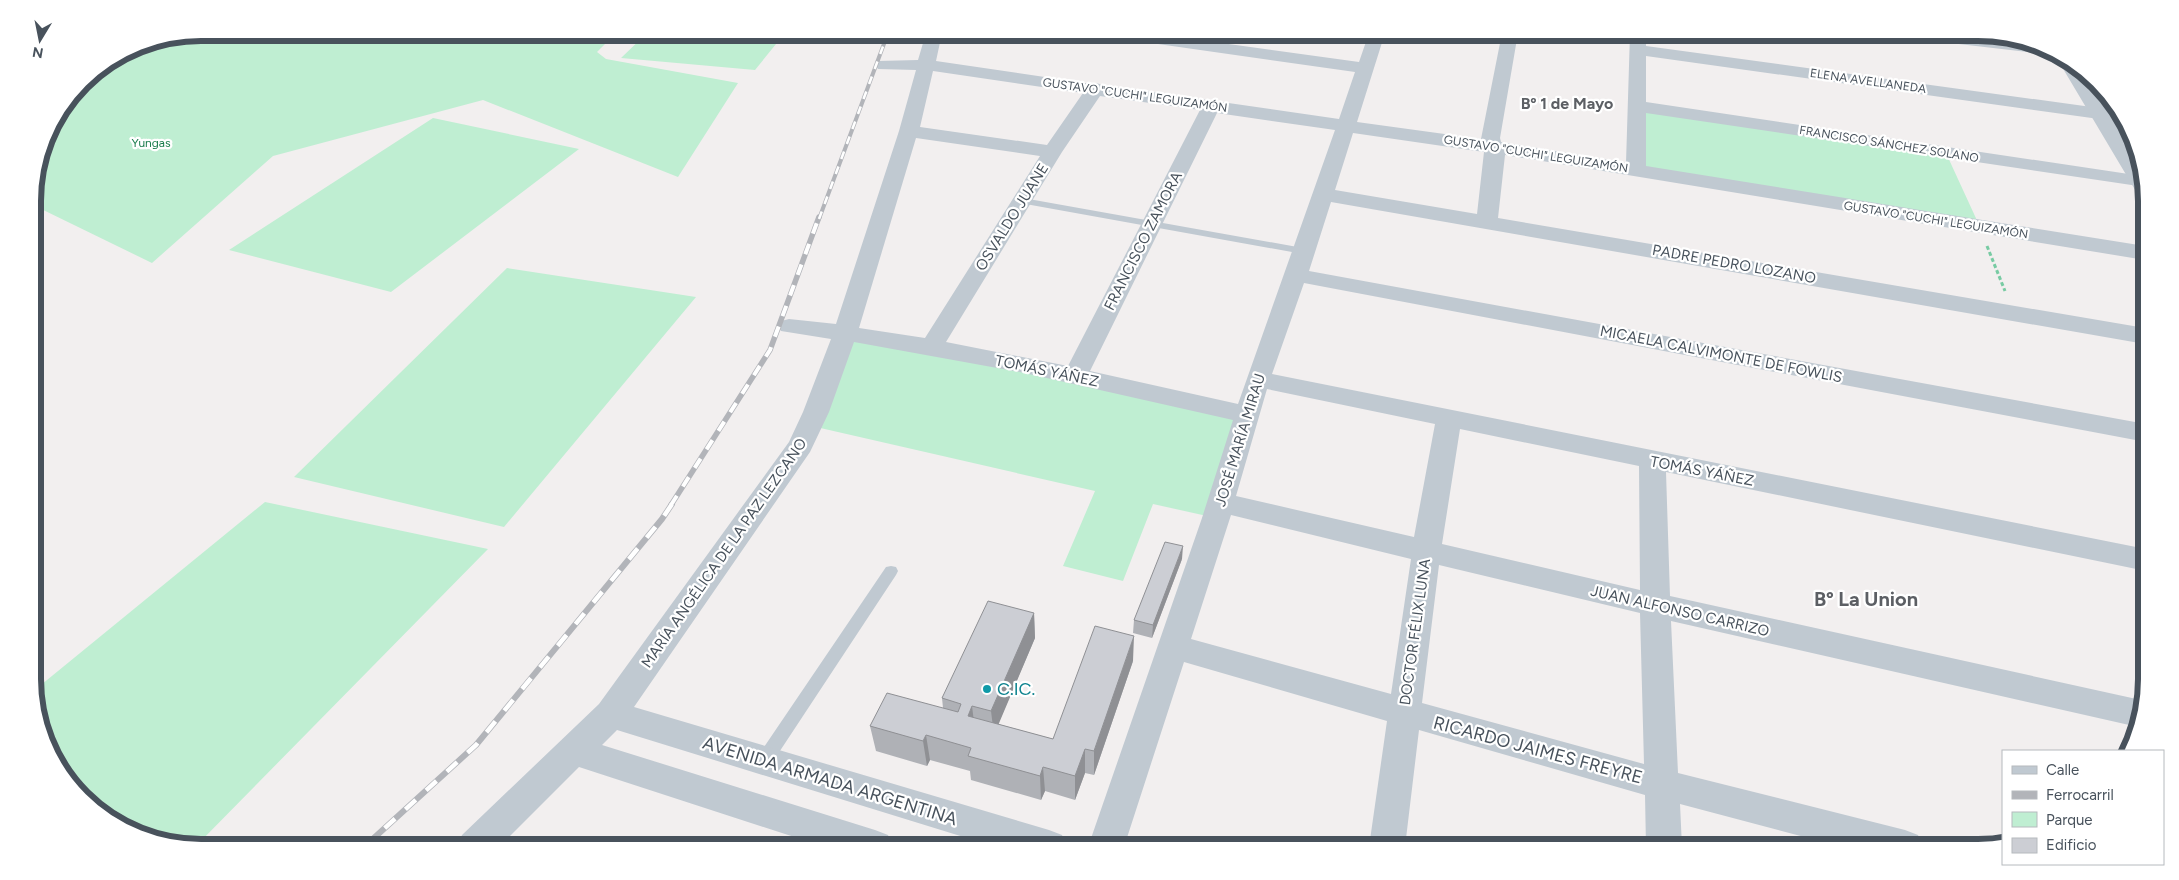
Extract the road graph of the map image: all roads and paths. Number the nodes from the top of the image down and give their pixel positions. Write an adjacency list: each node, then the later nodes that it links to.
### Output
1 (932, 41): 8 (street, MARÍA ANGÉLICA DE LA PAZ LEZCANO)
2 (1178, 41): 10 (street)
3 (1374, 41): 10 (street, JOSÉ MARÍA MIRAU)
4 (1508, 41): 18 (street)
5 (1638, 41): 14 (street); 15 (street, ELENA AVELLANEDA)
6 (1984, 42): 7 (street)
7 (2013, 45)
8 (925, 65): 9 (street, GUSTAVO "CUCHI" LEGUIZAMÓN); 12 (street, GUSTAVO "CUCHI" LEGUIZAMÓN); 17 (street, MARÍA ANGÉLICA DE LA PAZ LEZCANO)
9 (884, 66)
10 (1365, 68): 16 (street, JOSÉ MARÍA MIRAU)
11 (2076, 75): 15 (street)
12 (1096, 88): 13 (street, GUSTAVO "CUCHI" LEGUIZAMÓN); 19 (street, OSVALDO JUANE)
13 (1211, 106): 16 (street, GUSTAVO "CUCHI" LEGUIZAMÓN); 26 (street, FRANCISCO ZAMORA)
14 (1637, 106): 20 (street); 22 (street, FRANCISCO SÁNCHEZ SOLANO)
15 (2099, 113): 21 (street)
16 (1346, 125): 18 (street, GUSTAVO "CUCHI" LEGUIZAMÓN); 23 (street, JOSÉ MARÍA MIRAU)
17 (909, 131): 19 (street); 33 (street, MARÍA ANGÉLICA DE LA PAZ LEZCANO)
18 (1493, 147): 20 (street, GUSTAVO "CUCHI" LEGUIZAMÓN); 25 (street)
19 (1052, 152): 24 (street, OSVALDO JUANE)
20 (1636, 170): 27 (street, GUSTAVO "CUCHI" LEGUIZAMÓN)
21 (2134, 171)
22 (2136, 184)
23 (1323, 194): 25 (street, PADRE PEDRO LOZANO); 28 (street, JOSÉ MARÍA MIRAU)
24 (1023, 201): 26 (lane); 35 (street, OSVALDO JUANE)
25 (1487, 222): 31 (street, PADRE PEDRO LOZANO)
26 (1152, 224): 28 (lane); 36 (street, FRANCISCO ZAMORA)
27 (1980, 227): 29 (street, GUSTAVO "CUCHI" LEGUIZAMÓN); 31 (path)
28 (1304, 251): 30 (street, JOSÉ MARÍA MIRAU)
29 (2138, 252)
30 (1296, 275): 37 (street, JOSÉ MARÍA MIRAU); 40 (street, MICAELA CALVIMONTE DE FOWLIS)
31 (2013, 313): 34 (street, PADRE PEDRO LOZANO)
32 (789, 326): 33 (street, TOMÁS YÁÑEZ)
33 (846, 332): 35 (street, TOMÁS YÁÑEZ); 50 (street, MARÍA ANGÉLICA DE LA PAZ LEZCANO)
34 (2138, 335)
35 (930, 347): 36 (street, TOMÁS YÁÑEZ)
36 (1075, 376): 38 (street, TOMÁS YÁÑEZ)
37 (1258, 379): 38 (street, JOSÉ MARÍA MIRAU); 39 (street, TOMÁS YÁÑEZ)
38 (1248, 415): 42 (street, JOSÉ MARÍA MIRAU)
39 (1449, 418): 41 (street, TOMÁS YÁÑEZ); 43 (street, DOCTOR FÉLIX LUNA)
40 (2138, 432)
41 (1652, 460): 44 (street, TOMÁS YÁÑEZ); 46 (street)
42 (1221, 504): 43 (street, JUAN ALFONSO CARRIZO); 47 (street, JOSÉ MARÍA MIRAU)
43 (1426, 553): 46 (street, JUAN ALFONSO CARRIZO); 49 (street, DOCTOR FÉLIX LUNA)
44 (2138, 558)
45 (891, 571): 52 (lane)
46 (1655, 606): 48 (street, JUAN ALFONSO CARRIZO); 53 (street)
47 (1172, 646): 49 (street, RICARDO JAIMES FREYRE); 54 (street, JOSÉ MARÍA MIRAU)
48 (2134, 712)
49 (1403, 713): 53 (street, RICARDO JAIMES FREYRE); 55 (street, DOCTOR FÉLIX LUNA)
50 (611, 714): 51 (street, MARÍA ANGÉLICA DE LA PAZ LEZCANO); 52 (street, AVENIDA ARMADA ARGENTINA)
51 (574, 751): 58 (street, MARÍA ANGÉLICA DE LA PAZ LEZCANO); 59 (street)
52 (764, 761): 60 (street, AVENIDA ARMADA ARGENTINA)
53 (1662, 784): 56 (street); 57 (street, RICARDO JAIMES FREYRE)
54 (1109, 838)
55 (1388, 838)
56 (1664, 838)
57 (1871, 838)
58 (484, 839)
59 (824, 839)
60 (1021, 839)

